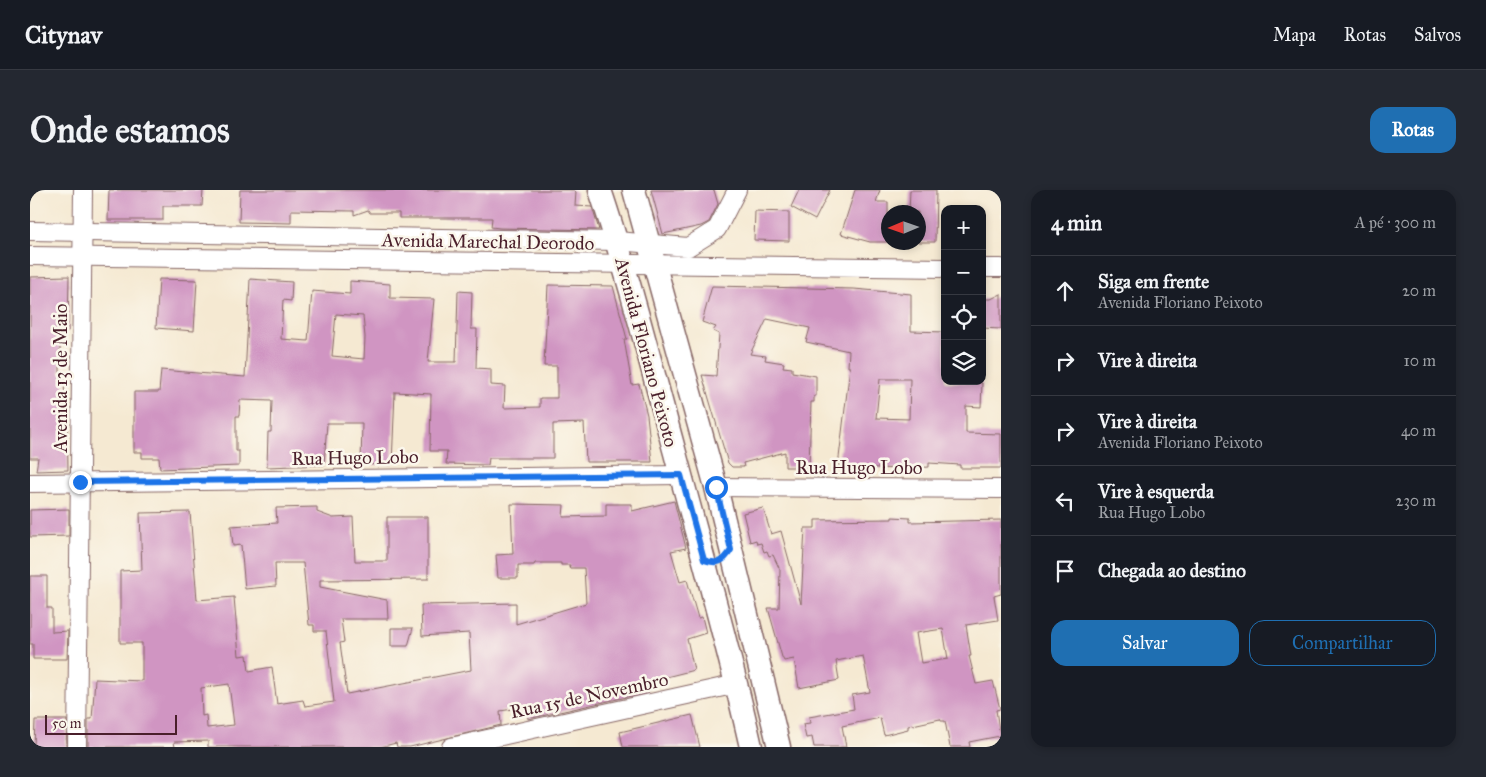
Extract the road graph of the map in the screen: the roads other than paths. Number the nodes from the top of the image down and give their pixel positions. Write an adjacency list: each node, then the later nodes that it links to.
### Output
1 (83, 190): 6 (street, Avenida 13 de Maio)
2 (600, 190): 7 (street, Avenida Floriano Peixoto)
3 (634, 190): 8 (street, Avenida Floriano Peixoto)
4 (737, 190): 8 (street, Avenida Marechal Deorodo)
5 (30, 232): 6 (street, Avenida Marechal Deorodo)
6 (82, 232): 7 (street, Avenida Marechal Deorodo); 10 (street, Avenida 13 de Maio)
7 (617, 241): 8 (street, Avenida Marechal Deorodo); 11 (street, Avenida Floriano Peixoto)
8 (653, 254): 11 (street, Avenida Marechal Deorodo); 12 (street, Avenida Marechal Deorodo); 18 (street, Avenida Floriano Peixoto)
9 (30, 256): 10 (street, Avenida Marechal Deorodo)
10 (82, 257): 11 (street, Avenida Marechal Deorodo); 16 (street, Avenida 13 de Maio)
11 (624, 264): 15 (street, Avenida Floriano Peixoto)
12 (941, 268)
13 (986, 268): 14 (street)
14 (1001, 268)
15 (681, 475): 16 (street, Rua Hugo Lobo); 21 (street, Avenida Floriano Peixoto)
16 (80, 482): 17 (street, Rua Hugo Lobo); 26 (street, Avenida 13 de Maio)
17 (30, 483)
18 (716, 487): 19 (street, Rua Hugo Lobo); 20 (street, Avenida Floriano Peixoto)
19 (1001, 489)
20 (731, 550): 21 (street); 22 (street, Avenida Floriano Peixoto)
21 (704, 560): 23 (street, Avenida Floriano Peixoto)
22 (743, 601): 23 (street); 25 (street, Avenida Floriano Peixoto)
23 (717, 611): 24 (street, Avenida Floriano Peixoto)
24 (737, 684): 27 (street, Rua 15 de Novembro); 28 (street, Avenida Floriano Peixoto)
25 (778, 746)
26 (77, 747)
27 (450, 747)
28 (751, 747)

